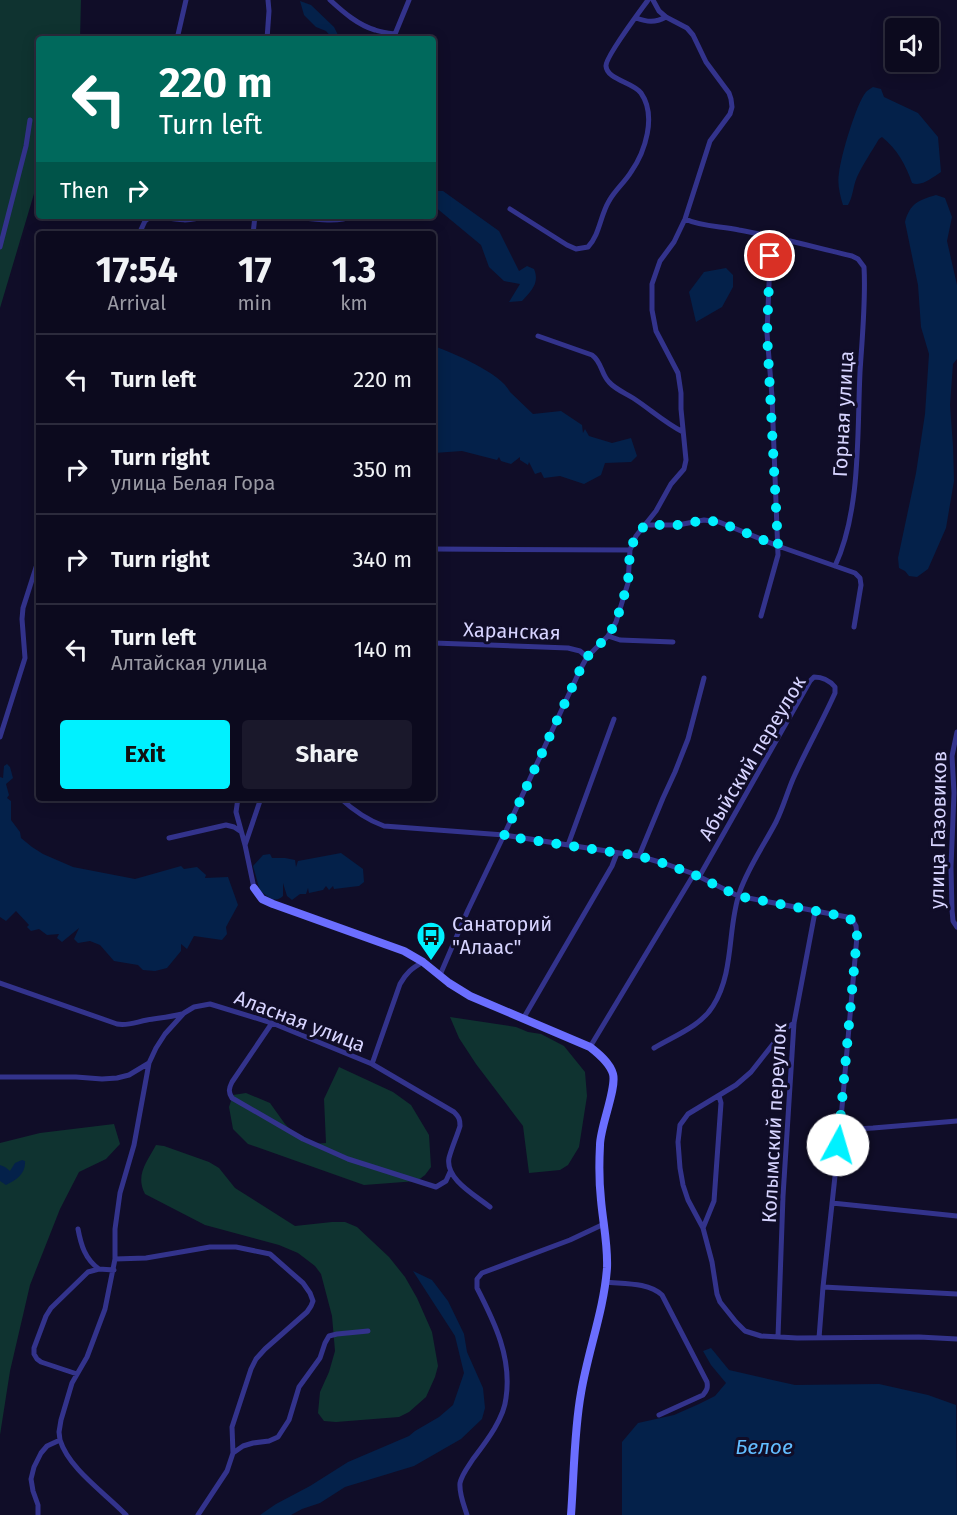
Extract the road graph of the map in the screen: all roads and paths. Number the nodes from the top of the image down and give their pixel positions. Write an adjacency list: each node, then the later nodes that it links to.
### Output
1 (186, 0): 9 (street)
2 (268, 0): 10 (street)
3 (330, 0): 11 (street)
4 (409, 0): 11 (street)
5 (648, 0): 8 (street)
6 (653, 0): 7 (street)
7 (666, 17): 8 (street); 18 (street)
8 (636, 18): 13 (street)
9 (178, 36)
10 (267, 36)
11 (394, 36)
12 (30, 120): 20 (street)
13 (510, 208)
14 (174, 219): 15 (street)
15 (197, 219)
16 (324, 219): 17 (street)
17 (346, 219)
18 (685, 219): 19 (street); 22 (street)
19 (771, 236): 24 (street); 27 (street, Горная улица)
20 (0, 247)
21 (538, 336): 22 (street)
22 (683, 432): 23 (street)
23 (645, 525): 24 (street); 26 (street)
24 (778, 546): 27 (street); 29 (street)
25 (436, 549): 26 (street)
26 (630, 550): 31 (street)
27 (835, 566): 30 (street)
28 (36, 568): 38 (street)
29 (761, 616)
30 (854, 627)
31 (608, 636): 32 (street); 34 (street)
32 (674, 642)
33 (436, 643): 34 (street, Харанская)
34 (587, 657): 44 (street)
35 (704, 678): 49 (street)
36 (614, 719): 47 (street)
37 (957, 732): 39 (street, улица Газовиков)
38 (0, 737)
39 (956, 792): 50 (street, улица Газовиков)
40 (238, 801): 43 (street)
41 (260, 801): 46 (street)
42 (344, 801): 44 (street)
43 (240, 831): 45 (street); 46 (street)
44 (504, 836): 47 (street); 57 (street)
45 (169, 838)
46 (245, 845): 52 (street)
47 (568, 845): 48 (street)
48 (617, 854): 49 (street); 60 (street)
49 (639, 856): 51 (street)
50 (954, 867): 55 (street, улица Газовиков)
51 (696, 876): 53 (street); 53 (street, Абыйский переулок); 63 (street, Абыйский переулок)
52 (254, 888): 56 (street)
53 (738, 896): 54 (street); 64 (street)
54 (815, 912): 62 (street, Колымский переулок); 70 (street)
55 (957, 927)
56 (423, 962): 57 (street); 66 (street, Аласная улица)
57 (440, 975): 60 (street)
58 (0, 983): 59 (street, Аласная улица)
59 (184, 1013): 61 (street, Аласная улица); 65 (street)
60 (523, 1019): 63 (street)
61 (272, 1023): 66 (street, Аласная улица); 71 (street)
62 (794, 1023): 68 (street); 85 (street, Колымский переулок)
63 (590, 1047): 75 (street)
64 (654, 1048)
65 (149, 1063): 67 (street); 78 (street)
66 (372, 1064): 71 (street, Аласная улица)
67 (0, 1077)
68 (719, 1096): 76 (street); 76 (street)
69 (957, 1120): 70 (street)
70 (840, 1130): 72 (street)
71 (450, 1172): 73 (street)
72 (832, 1203): 74 (street); 82 (street)
73 (490, 1207)
74 (957, 1216)
75 (604, 1224): 81 (street); 95 (street)
76 (703, 1228): 85 (street)
77 (78, 1229): 79 (street)
78 (115, 1259): 80 (street); 91 (street)
79 (99, 1269): 80 (street); 88 (street)
80 (114, 1270): 88 (street)
81 (605, 1282): 89 (street); 96 (street)
82 (823, 1287): 83 (street); 86 (street)
83 (957, 1294)
84 (368, 1331): 91 (street)
85 (778, 1337): 86 (street)
86 (819, 1338): 87 (street)
87 (957, 1339)
88 (77, 1374): 90 (street)
89 (659, 1415)
90 (60, 1440): 92 (street); 93 (street)
91 (233, 1453): 94 (street)
92 (38, 1515)
93 (126, 1515)
94 (198, 1515)
95 (467, 1515)
96 (572, 1515)

